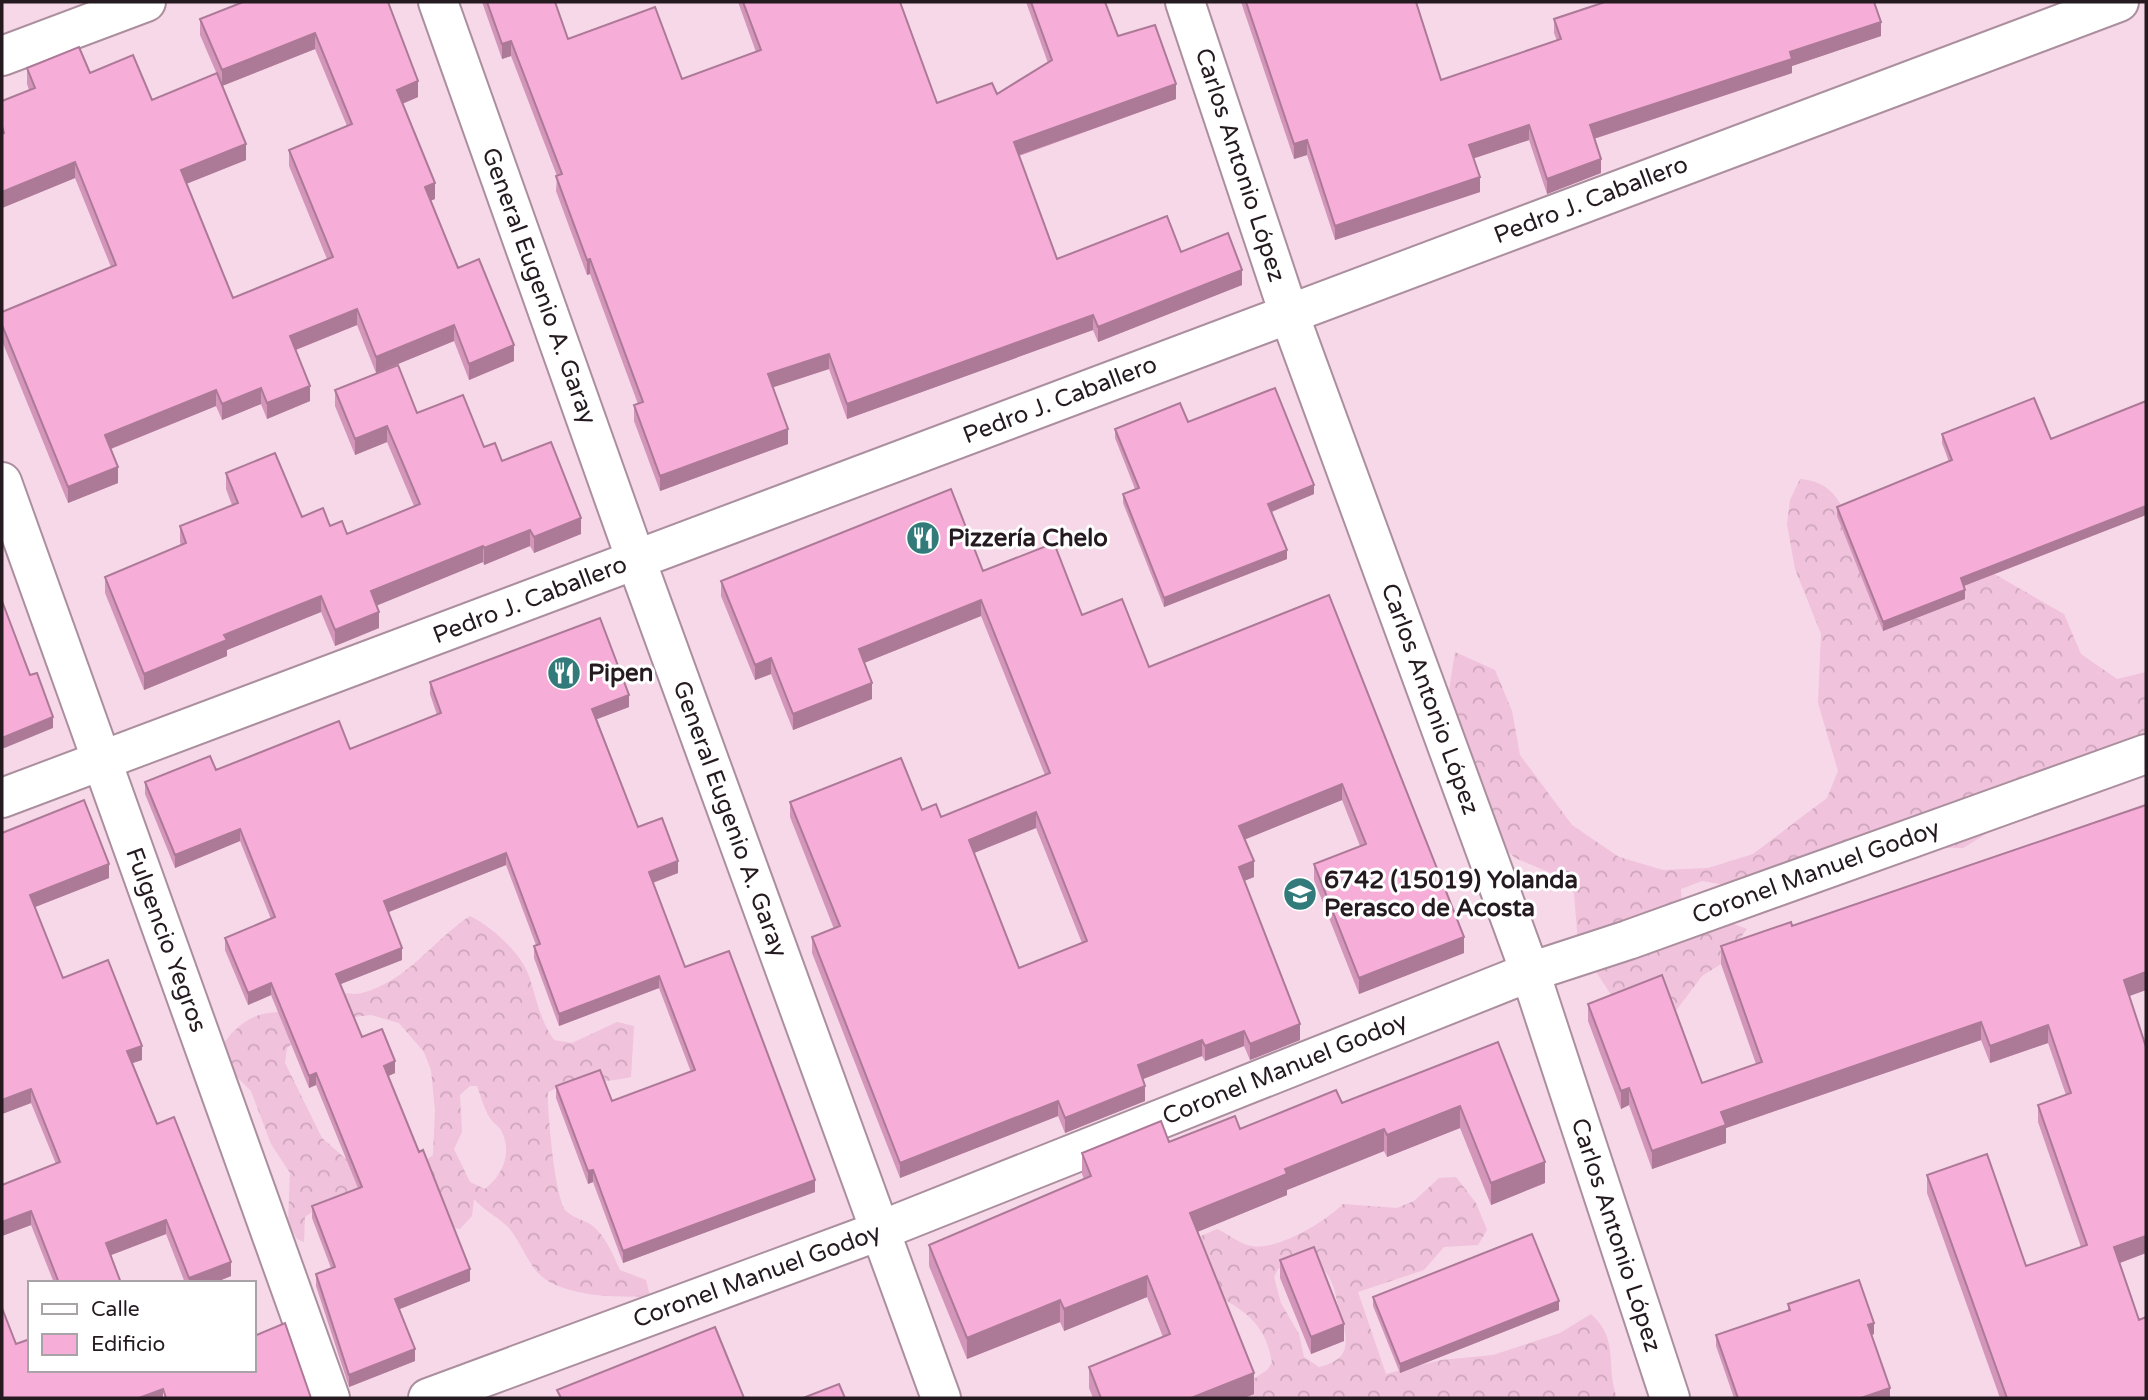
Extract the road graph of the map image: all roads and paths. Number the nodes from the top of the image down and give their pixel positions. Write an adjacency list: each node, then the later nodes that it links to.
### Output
1 (146, 2): 5 (street)
2 (438, 2): 8 (street, General Eugenio A. Garay)
3 (1185, 2): 6 (street, Carlos Antonio López)
4 (2119, 2): 6 (street, Pedro J. Caballero)
5 (2, 56)
6 (1289, 314): 8 (street, Pedro J. Caballero); 12 (street, Carlos Antonio López)
7 (2, 482): 10 (street, Fulgencio Yegros)
8 (636, 560): 10 (street, Pedro J. Caballero); 13 (street, General Eugenio A. Garay)
9 (2146, 754): 12 (street, Coronel Manuel Godoy)
10 (102, 760): 11 (street, Pedro J. Caballero); 14 (street, Fulgencio Yegros)
11 (2, 798)
12 (1530, 972): 13 (street, Coronel Manuel Godoy); 17 (street, Carlos Antonio López)
13 (879, 1231): 15 (street, Coronel Manuel Godoy); 16 (street, General Eugenio A. Garay)
14 (330, 1398)
15 (428, 1398)
16 (941, 1398)
17 (1670, 1398)

